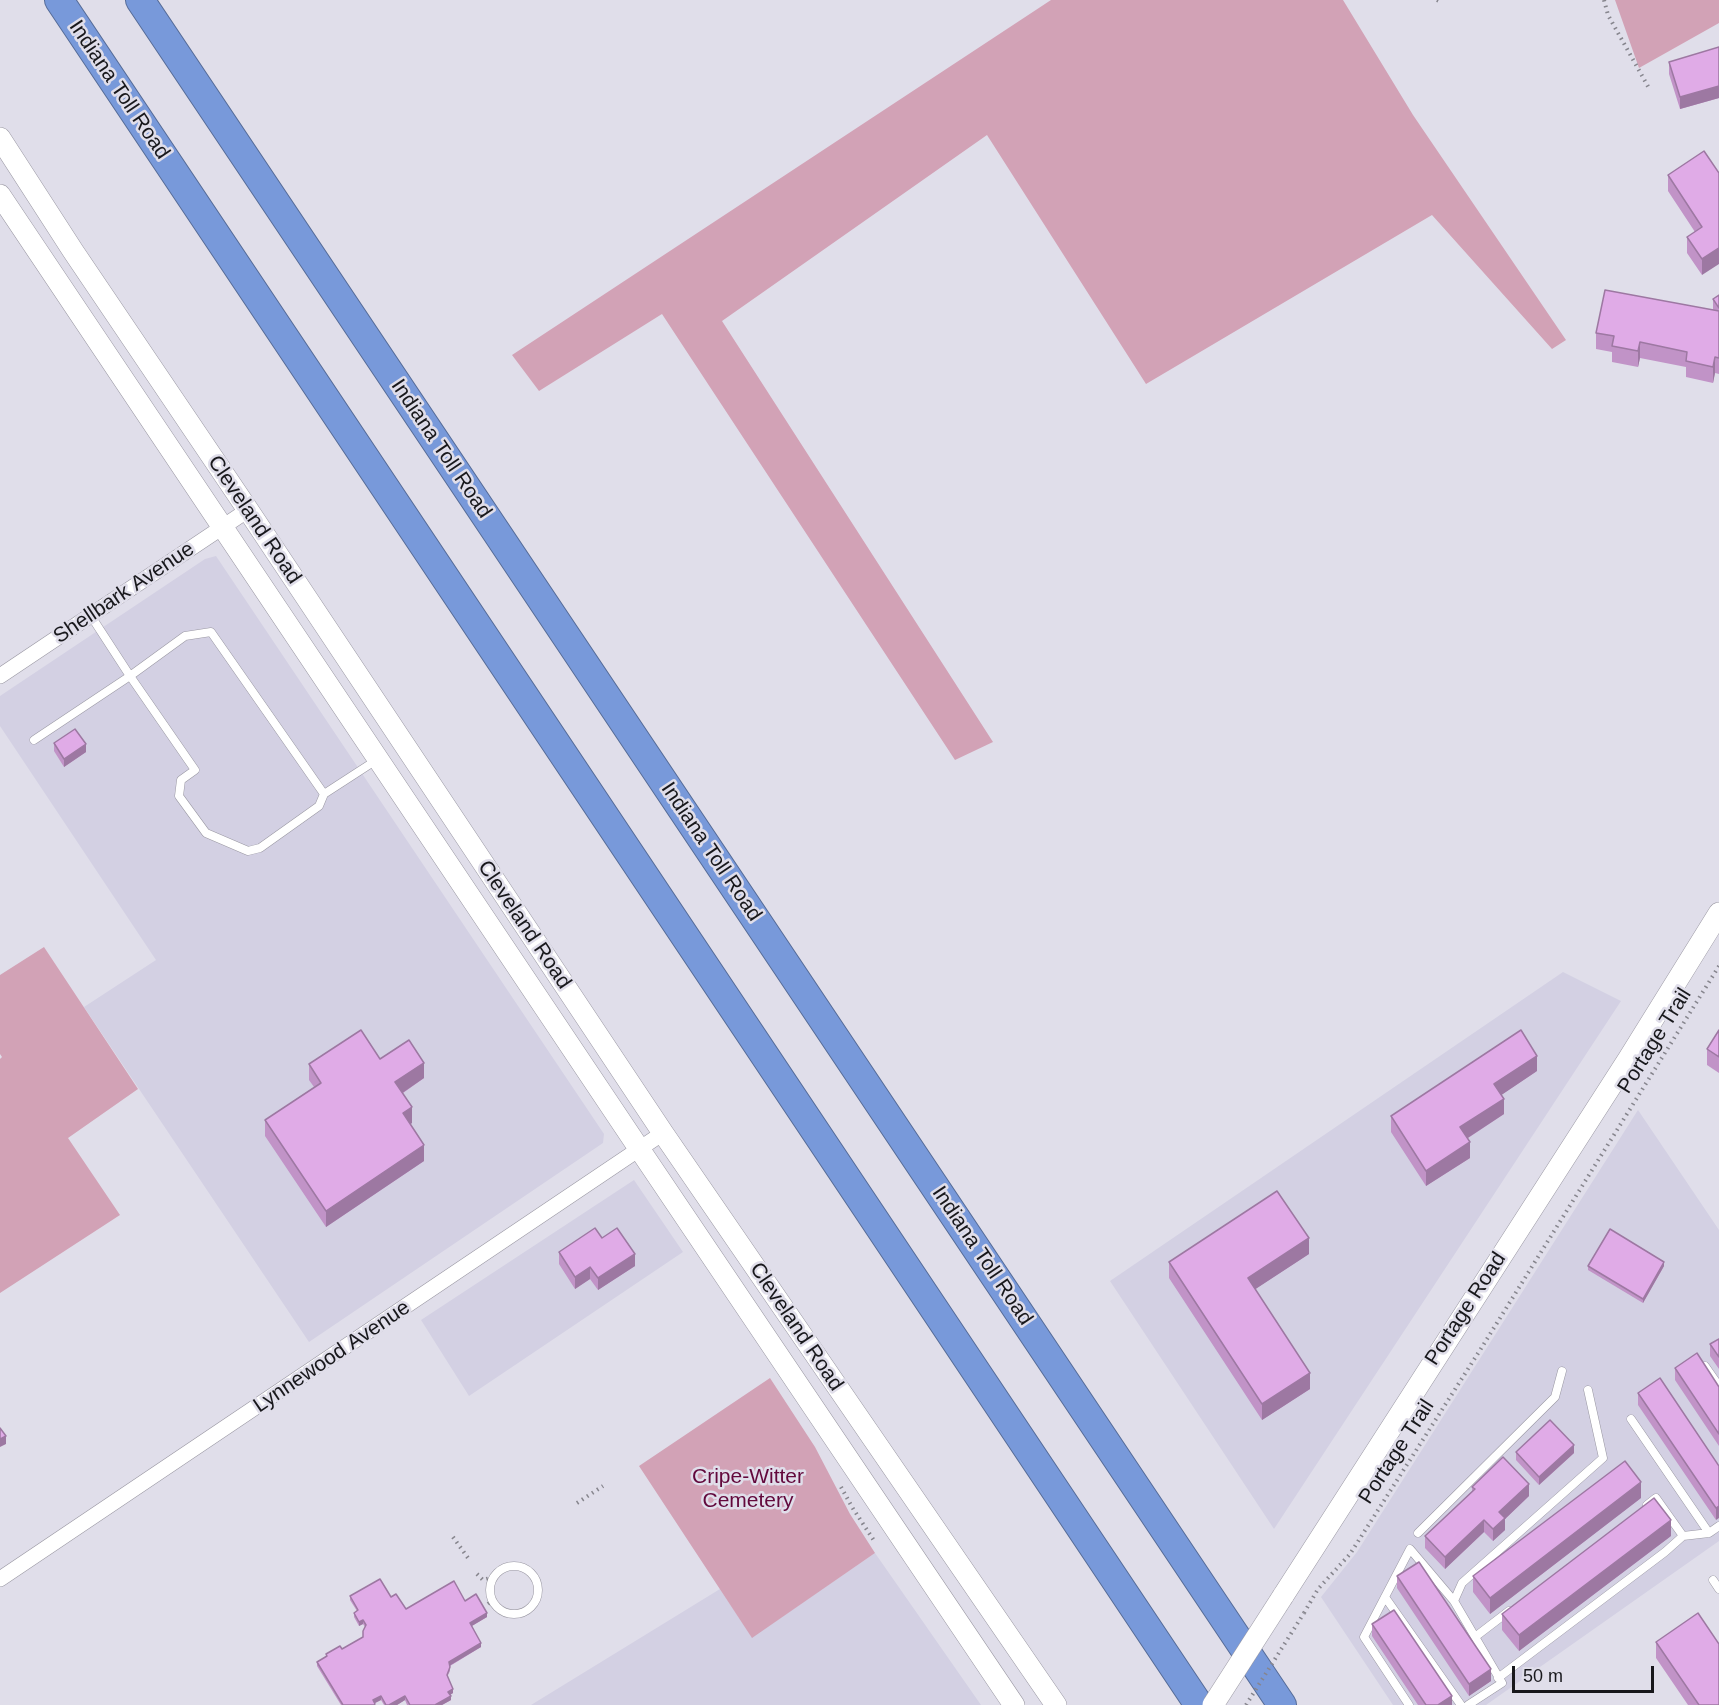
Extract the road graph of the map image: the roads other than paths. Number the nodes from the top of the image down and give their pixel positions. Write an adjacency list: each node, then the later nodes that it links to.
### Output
1 (59, 0): 37 (highway, Indiana Toll Road)
2 (140, 0): 39 (highway, Indiana Toll Road)
3 (0, 138): 5 (main road, Cleveland Road)
4 (0, 195): 6 (main road, Cleveland Road)
5 (248, 510): 6 (street, Shellbark Avenue); 14 (main road, Cleveland Road)
6 (223, 527): 7 (street, Shellbark Avenue); 11 (main road, Cleveland Road)
7 (91, 616): 8 (street, Shellbark Avenue); 9 (lane)
8 (0, 676)
9 (130, 676): 10 (lane); 12 (lane); 12 (lane)
10 (34, 740)
11 (378, 758): 12 (lane); 15 (main road, Cleveland Road)
12 (324, 794)
13 (1719, 913): 38 (main road, Portage Road, bridge)
14 (663, 1134): 15 (street, Lynnewood Avenue); 36 (main road, Cleveland Road)
15 (640, 1150): 27 (street, Lynnewood Avenue); 35 (main road, Cleveland Road)
16 (1705, 1366): 18 (lane)
17 (1562, 1371): 23 (lane)
18 (1719, 1386)
19 (1588, 1390): 31 (lane)
20 (1631, 1419): 24 (lane)
21 (1638, 1512): 25 (lane)
22 (1719, 1526): 24 (lane)
23 (1418, 1533)
24 (1709, 1533): 25 (lane)
25 (1683, 1536): 34 (lane)
26 (493, 1577): 26 (lane)
27 (0, 1579)
28 (1713, 1580): 29 (lane)
29 (1719, 1589)
30 (1385, 1598): 31 (lane); 40 (lane); 41 (lane)
31 (1454, 1601): 33 (lane)
32 (1520, 1602): 33 (lane)
33 (1475, 1637): 34 (lane)
34 (1498, 1678): 42 (lane)
35 (1014, 1705)
36 (1056, 1705)
37 (1199, 1705)
38 (1213, 1705)
39 (1282, 1705)
40 (1409, 1705)
41 (1461, 1705)
42 (1468, 1705)

